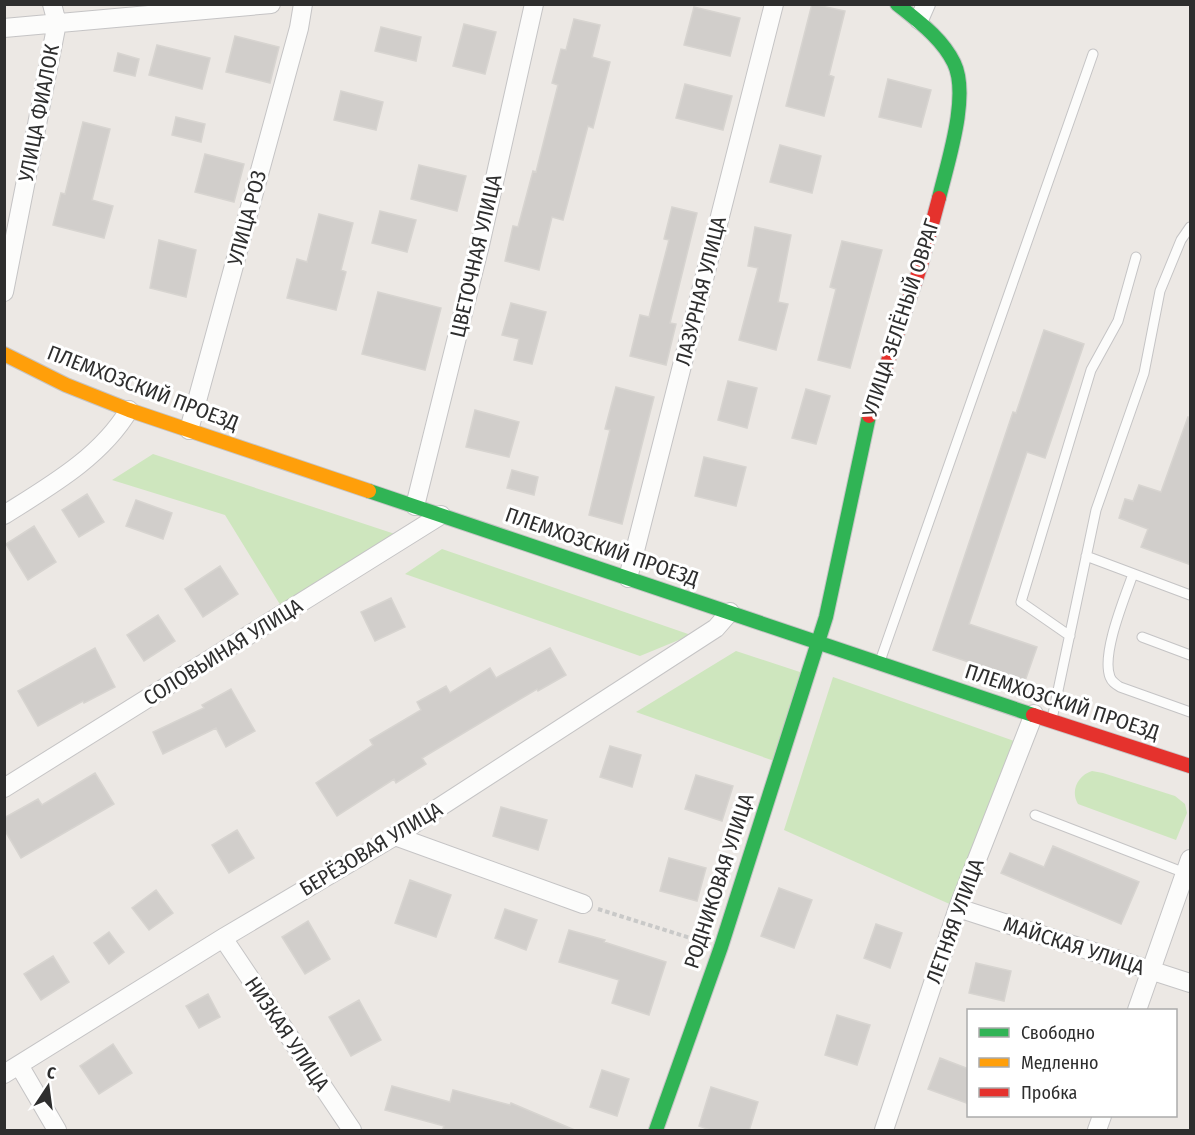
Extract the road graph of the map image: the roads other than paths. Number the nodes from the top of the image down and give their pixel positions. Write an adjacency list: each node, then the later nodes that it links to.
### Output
1 (52, 4): 8 (street, УЛИЦА ФИАЛОК)
2 (271, 4): 8 (street)
3 (303, 4): 16 (street, УЛИЦА РОЗ)
4 (534, 4): 17 (street, ЦВЕТОЧНАЯ УЛИЦА)
5 (774, 4): 22 (street, ЛАЗУРНАЯ УЛИЦА)
6 (897, 4): 7 (main road)
7 (922, 12): 27 (main road, УЛИЦА ЗЕЛЁНЫЙ ОВРАГ)
8 (57, 23): 9 (street); 13 (street, УЛИЦА ФИАЛОК)
9 (4, 28)
10 (1093, 54): 29 (lane)
11 (1191, 227): 20 (lane)
12 (1136, 257): 25 (lane)
13 (4, 292)
14 (4, 354): 15 (main road, ПЛЕМХОЗСКИЙ ПРОЕЗД)
15 (129, 410): 16 (main road, ПЛЕМХОЗСКИЙ ПРОЕЗД); 18 (street)
16 (189, 430): 17 (main road, ПЛЕМХОЗСКИЙ ПРОЕЗД)
17 (415, 506): 19 (main road, ПЛЕМХОЗСКИЙ ПРОЕЗД)
18 (4, 515)
19 (441, 515): 22 (main road, ПЛЕМХОЗСКИЙ ПРОЕЗД); 34 (street, СОЛОВЬИНАЯ УЛИЦА)
20 (1086, 556): 21 (lane); 25 (lane)
21 (1133, 574): 23 (lane); 30 (lane)
22 (628, 578): 24 (main road, ПЛЕМХОЗСКИЙ ПРОЕЗД)
23 (1191, 595)
24 (730, 612): 27 (main road, ПЛЕМХОЗСКИЙ ПРОЕЗД); 36 (street, БЕРЁЗОВАЯ УЛИЦА)
25 (1070, 636): 32 (lane)
26 (1142, 637): 28 (lane)
27 (818, 642): 29 (main road, ПЛЕМХОЗСКИЙ ПРОЕЗД); 47 (main road, РОДНИКОВАЯ УЛИЦА)
28 (1191, 655)
29 (879, 664): 31 (main road, ПЛЕМХОЗСКИЙ ПРОЕЗД)
30 (1191, 712)
31 (1034, 714): 32 (main road, ПЛЕМХОЗСКИЙ ПРОЕЗД); 39 (street, ЛЕТНЯЯ УЛИЦА)
32 (1052, 720): 33 (main road, ПЛЕМХОЗСКИЙ ПРОЕЗД)
33 (1191, 766)
34 (4, 788)
35 (1035, 815): 37 (lane)
36 (395, 836): 38 (street); 40 (street, БЕРЁЗОВАЯ УЛИЦА)
37 (1188, 866): 41 (street)
38 (583, 904)
39 (958, 908): 41 (street, МАЙСКАЯ УЛИЦА); 48 (street, ЛЕТНЯЯ УЛИЦА)
40 (223, 938): 44 (street, БЕРЁЗОВАЯ УЛИЦА); 46 (street, НИЗКАЯ УЛИЦА)
41 (1150, 970): 42 (street, МАЙСКАЯ УЛИЦА); 43 (street)
42 (1191, 983)
43 (1138, 1009)
44 (12, 1069): 45 (street)
45 (57, 1131)
46 (352, 1131)
47 (656, 1131)
48 (884, 1131)

